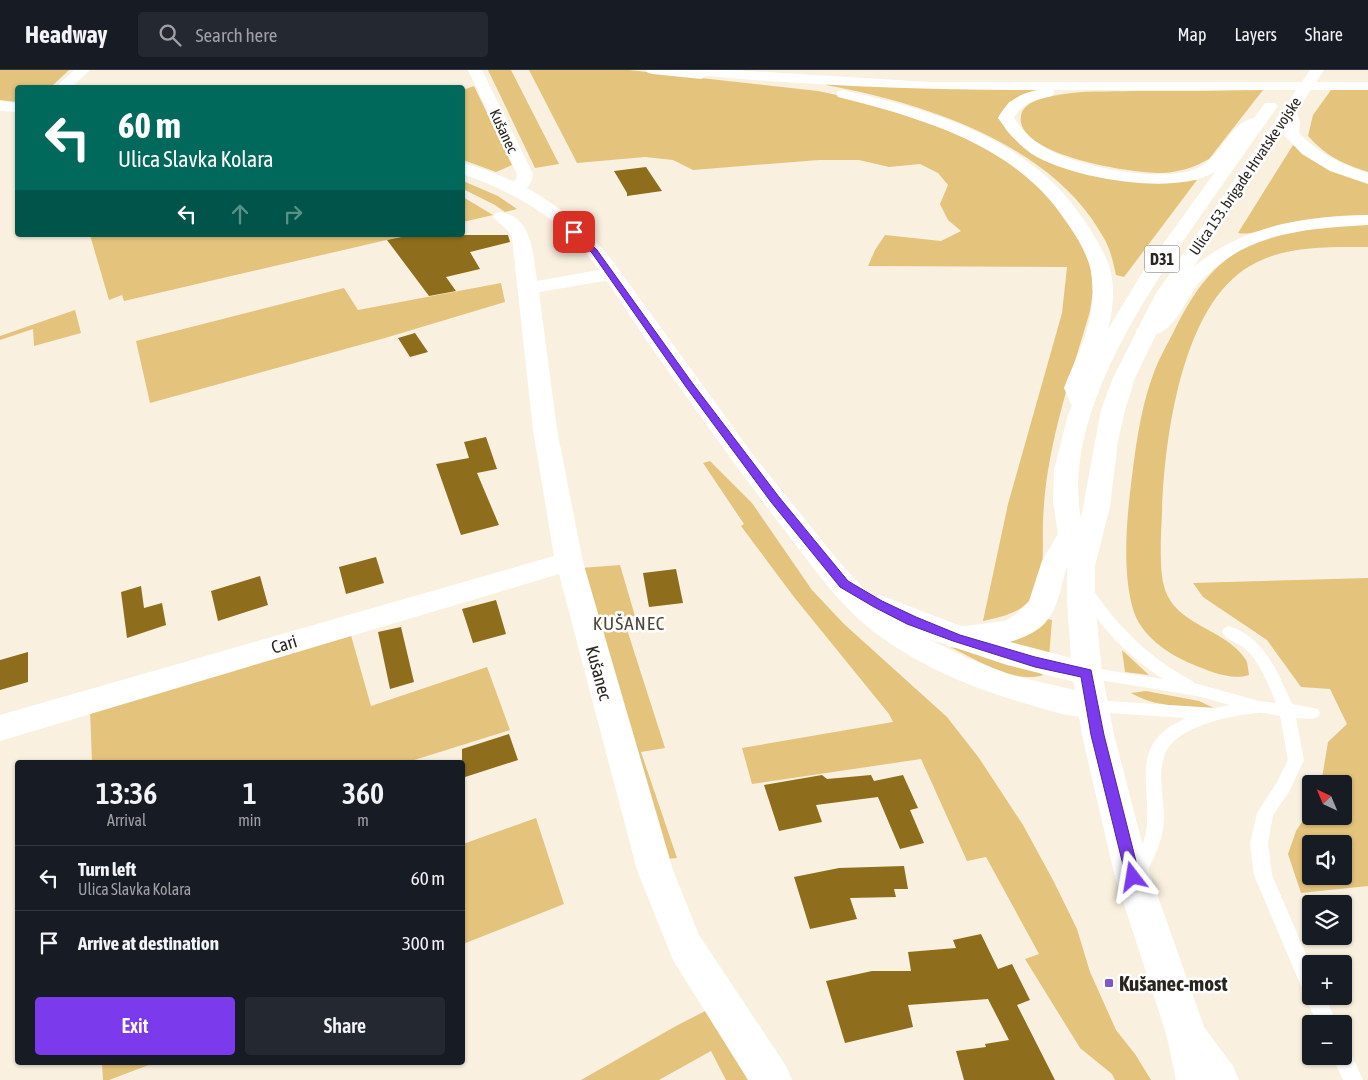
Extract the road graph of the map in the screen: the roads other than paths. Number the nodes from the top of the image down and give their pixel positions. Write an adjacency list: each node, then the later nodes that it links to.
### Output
1 (83, 70): 11 (main road)
2 (475, 70): 20 (main road, Kušanec)
3 (653, 70): 26 (main road)
4 (684, 70): 13 (main road)
5 (762, 70): 10 (main road)
6 (1297, 71): 7 (main road); 17 (main road, Ulica 153. brigade Hrvatske vojske / D31)
7 (1323, 71): 16 (main road, Ulica 153. brigade Hrvatske vojske / D31)
8 (1123, 72): 9 (main road)
9 (1191, 72)
10 (1368, 80)
11 (66, 85)
12 (1368, 86): 13 (main road)
13 (1179, 88): 17 (main road)
14 (0, 106): 15 (main road)
15 (15, 108)
16 (1290, 110): 19 (main road); 25 (main road, Ulica 153. brigade Hrvatske vojske / D31)
17 (1263, 115): 26 (main road, Ulica 153. brigade Hrvatske vojske / D31)
18 (465, 169): 20 (main road)
19 (1368, 179)
20 (513, 189): 23 (main road)
21 (502, 218): 24 (main road, Kušanec)
22 (1368, 220): 25 (main road)
23 (610, 274): 24 (main road); 30 (main road)
24 (528, 288): 28 (main road, Kušanec)
25 (1147, 330): 29 (main road, Ulica 153. brigade Hrvatske vojske / D31)
26 (1082, 406): 27 (main road, Ulica 153. brigade Hrvatske vojske / D31)
27 (1071, 535): 29 (main road, Ulica 153. brigade Hrvatske vojske / D31); 32 (main road)
28 (569, 562): 40 (main road, Cari); 45 (main road, Kušanec)
29 (1081, 575): 33 (main road, Ulica 153. brigade Hrvatske vojske / D31); 34 (lane)
30 (844, 584): 32 (main road); 35 (main road)
31 (1229, 632): 37 (lane)
32 (957, 638): 33 (main road)
33 (1087, 673): 34 (lane); 35 (main road, Ulica 153. brigade Hrvatske vojske / D31)
34 (1197, 690): 36 (lane)
35 (1093, 706): 39 (lane); 41 (main road, Ulica 153. brigade Hrvatske vojske / D31)
36 (1259, 707): 37 (lane); 39 (lane)
37 (1287, 710): 38 (lane); 42 (lane)
38 (1312, 713)
39 (1215, 714): 41 (lane)
40 (0, 728)
41 (1133, 877): 43 (main road, Ulica 153. brigade Hrvatske vojske / D31)
42 (1302, 966)
43 (1186, 1033): 46 (main road, Ulica 153. brigade Hrvatske vojske / D31); 47 (main road, Ulica 153. brigade Hrvatske vojske / D31)
44 (1346, 1065): 48 (lane)
45 (772, 1080)
46 (1196, 1080)
47 (1219, 1080)
48 (1353, 1080)

